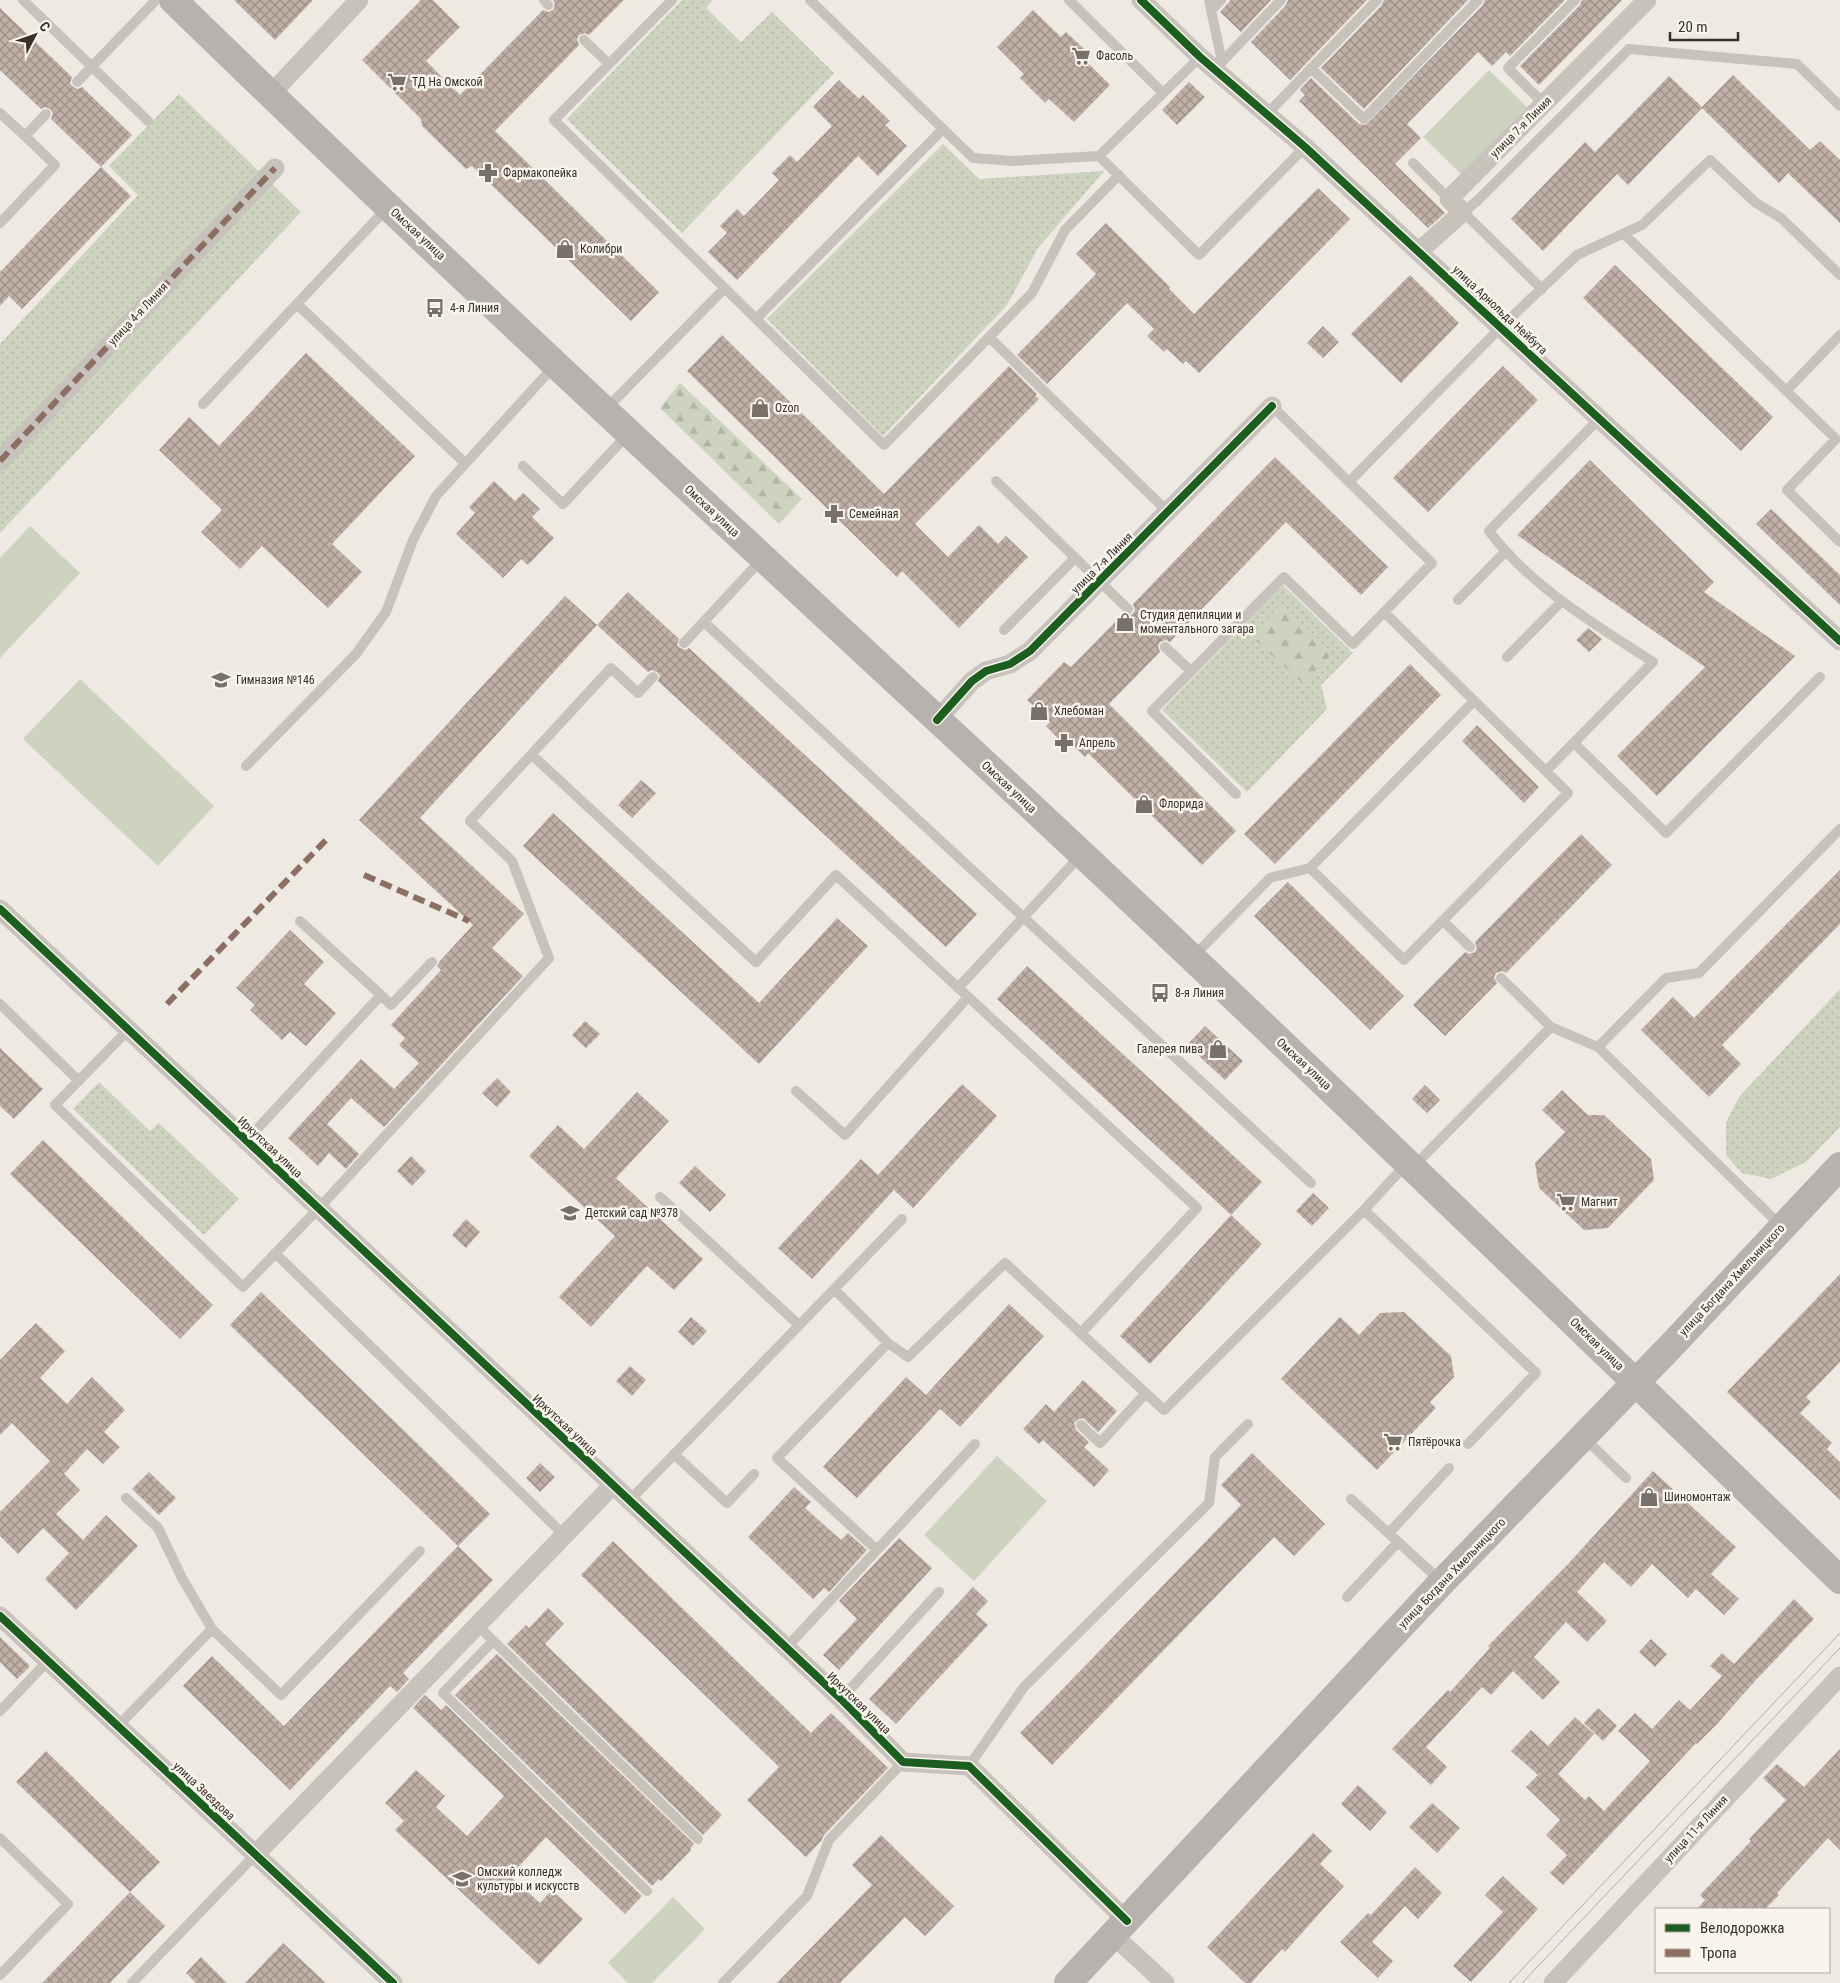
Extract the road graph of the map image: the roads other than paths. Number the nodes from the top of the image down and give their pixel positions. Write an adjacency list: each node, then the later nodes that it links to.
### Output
1 (23, 0): 20 (lane)
2 (156, 0): 20 (lane)
3 (173, 0): 25 (main road, Омская улица)
4 (359, 0): 25 (street)
5 (672, 0): 19 (lane)
6 (810, 0): 32 (lane)
7 (1069, 0): 24 (lane)
8 (1142, 0): 18 (street, улица Арнольда Нейбута)
9 (1209, 0): 16 (lane)
10 (1221, 0): 16 (lane)
11 (1281, 0): 21 (lane)
12 (1377, 0): 22 (lane)
13 (1478, 0): 22 (lane)
14 (1575, 0): 26 (lane)
15 (1647, 0): 26 (street, улица 7-я Линия)
16 (1211, 11): 21 (lane)
17 (584, 40): 19 (lane)
18 (1200, 57): 21 (street, улица Арнольда Нейбута); 24 (lane)
19 (609, 64): 45 (lane)
20 (92, 66): 23 (lane); 31 (lane)
21 (1218, 66): 30 (street, улица Арнольда Нейбута)
22 (1311, 68): 30 (lane)
23 (77, 82)
24 (1163, 93): 35 (lane)
25 (271, 94): 39 (main road, Омская улица)
26 (1544, 104): 40 (street, улица 7-я Линия)
27 (1840, 106): 40 (lane)
28 (0, 113): 33 (lane)
29 (46, 114): 33 (lane)
30 (1267, 114): 34 (street, улица Арнольда Нейбута)
31 (148, 120)
32 (943, 129): 35 (lane); 48 (lane)
33 (25, 136): 41 (lane)
34 (1306, 147): 38 (lane); 43 (street, улица Арнольда Нейбута)
35 (1099, 156): 38 (lane)
36 (1413, 163): 40 (lane)
37 (275, 168): 59 (street, улица 4-я Линия)
38 (1119, 175): 51 (lane)
39 (389, 206): 47 (lane); 52 (main road, Омская улица)
40 (1456, 206): 43 (street, улица 7-я Линия); 46 (lane)
41 (0, 223)
42 (1624, 234): 44 (lane); 46 (lane); 53 (lane)
43 (1419, 251): 49 (street, улица Арнольда Нейбута)
44 (1840, 275)
45 (725, 288): 48 (lane); 56 (lane)
46 (1542, 289): 49 (lane)
47 (297, 304): 54 (lane); 60 (lane)
48 (756, 319): 51 (lane)
49 (1502, 327): 57 (street, улица Арнольда Нейбута); 63 (lane)
50 (1840, 335): 53 (lane)
51 (989, 337): 64 (lane)
52 (556, 364): 56 (main road, Омская улица); 60 (lane)
53 (1786, 392): 65 (lane)
54 (203, 404)
55 (1272, 406): 63 (lane); 64 (street, улица 7-я Линия)
56 (605, 410): 58 (main road, Омская улица)
57 (1600, 418): 66 (lane); 76 (street, улица Арнольда Нейбута)
58 (629, 433): 61 (lane); 67 (main road, Омская улица)
59 (0, 460)
60 (464, 463): 87 (lane)
61 (522, 466)
62 (996, 480): 68 (lane)
63 (1349, 482): 73 (lane)
64 (1168, 512): 69 (street, улица 7-я Линия)
65 (1840, 542)
66 (1505, 552): 70 (lane); 71 (lane)
67 (762, 558): 74 (lane); 84 (main road, Омская улица)
68 (1075, 558): 69 (lane); 75 (lane)
69 (1099, 582): 72 (lane); 84 (street, улица 7-я Линия)
70 (1458, 600)
71 (1561, 602): 79 (lane); 85 (lane)
72 (1128, 609)
73 (1384, 612): 80 (lane); 83 (lane)
74 (704, 622): 77 (lane); 94 (lane)
75 (1004, 630)
76 (1840, 641)
77 (684, 643)
78 (1165, 646): 80 (lane)
79 (1507, 657)
80 (1191, 671): 89 (lane)
81 (653, 677): 86 (lane)
82 (1820, 677): 85 (lane)
83 (1474, 701): 88 (lane); 92 (lane)
84 (937, 720): 91 (main road, Омская улица)
85 (1574, 743): 88 (lane)
86 (532, 755): 101 (lane); 115 (lane)
87 (246, 766)
88 (1546, 771): 96 (lane)
89 (1236, 794)
90 (1840, 829): 107 (lane)
91 (1081, 855): 94 (lane); 98 (main road, Омская улица)
92 (1310, 868): 96 (lane); 98 (lane)
93 (0, 909): 106 (street, Иркутская улица)
94 (1023, 917): 101 (lane); 113 (lane)
95 (300, 921): 102 (lane)
96 (1443, 921): 97 (lane)
97 (1470, 948)
98 (1192, 958): 111 (main road, Омская улица)
99 (432, 962): 102 (lane)
100 (1501, 978): 105 (lane)
101 (958, 988): 103 (lane)
102 (380, 995): 110 (lane)
103 (968, 997): 109 (lane); 122 (lane)
104 (0, 1004): 108 (lane)
105 (1551, 1027): 107 (lane); 111 (lane)
106 (129, 1030): 108 (lane); 110 (street, Иркутская улица)
107 (1598, 1047): 118 (lane)
108 (79, 1081): 119 (lane)
109 (796, 1091)
110 (246, 1140): 115 (street, Иркутская улица)
111 (1411, 1164): 116 (lane); 124 (main road, Омская улица)
112 (1840, 1166): 118 (main road, улица Богдана Хмельницкого)
113 (1311, 1183)
114 (660, 1197): 121 (lane)
115 (318, 1208): 119 (lane); 135 (street, Иркутская улица)
116 (1364, 1210): 125 (lane); 130 (lane)
117 (902, 1219): 120 (lane)
118 (1782, 1227): 124 (main road, улица Богдана Хмельницкого)
119 (275, 1253): 140 (lane)
120 (834, 1290): 121 (lane); 123 (lane)
121 (799, 1325): 131 (lane)
122 (1082, 1333): 123 (lane); 125 (lane)
123 (888, 1343): 143 (lane)
124 (1636, 1382): 128 (main road, улица Богдана Хмельницкого); 144 (main road, Омская улица)
125 (1146, 1394): 127 (lane)
126 (1248, 1424): 159 (lane)
127 (1081, 1426)
128 (1583, 1437): 134 (lane); 145 (main road, улица Богдана Хмельницкого)
129 (975, 1444): 143 (lane)
130 (1468, 1444)
131 (674, 1454): 133 (lane); 138 (lane)
132 (1449, 1468): 139 (lane)
133 (754, 1474)
134 (1626, 1478)
135 (613, 1485): 138 (street, Иркутская улица); 140 (street)
136 (126, 1498): 150 (lane)
137 (1351, 1499): 139 (lane)
138 (629, 1501): 152 (street, Иркутская улица)
139 (1389, 1533): 141 (lane)
140 (564, 1535): 149 (street)
141 (1398, 1542): 145 (lane); 147 (lane)
142 (420, 1550): 150 (lane)
143 (877, 1550): 152 (lane)
144 (1840, 1580)
145 (1442, 1582): 164 (main road, улица Богдана Хмельницкого)
146 (939, 1592): 155 (lane)
147 (1347, 1597)
148 (0, 1616): 153 (street, улица Звездова)
149 (477, 1625): 151 (lane); 162 (street)
150 (212, 1628): 157 (lane)
151 (493, 1641): 161 (lane); 163 (lane)
152 (786, 1648): 155 (street, Иркутская улица)
153 (48, 1661): 156 (lane); 157 (street, улица Звездова)
154 (1840, 1676): 171 (street, улица 11-я Линия)
155 (841, 1699): 158 (street, Иркутская улица)
156 (0, 1711)
157 (118, 1726): 162 (street, улица Звездова)
158 (903, 1762): 159 (street); 168 (lane)
159 (970, 1766): 164 (street)
160 (0, 1838): 165 (lane)
161 (698, 1839)
162 (255, 1855): 166 (lane); 167 (street, улица Звездова)
163 (648, 1891)
164 (1120, 1928): 169 (main road, улица Богдана Хмельницкого); 170 (street)
165 (0, 1975)
166 (132, 1983)
167 (393, 1983)
168 (723, 1983)
169 (1068, 1983)
170 (1165, 1983)
171 (1553, 1983)

